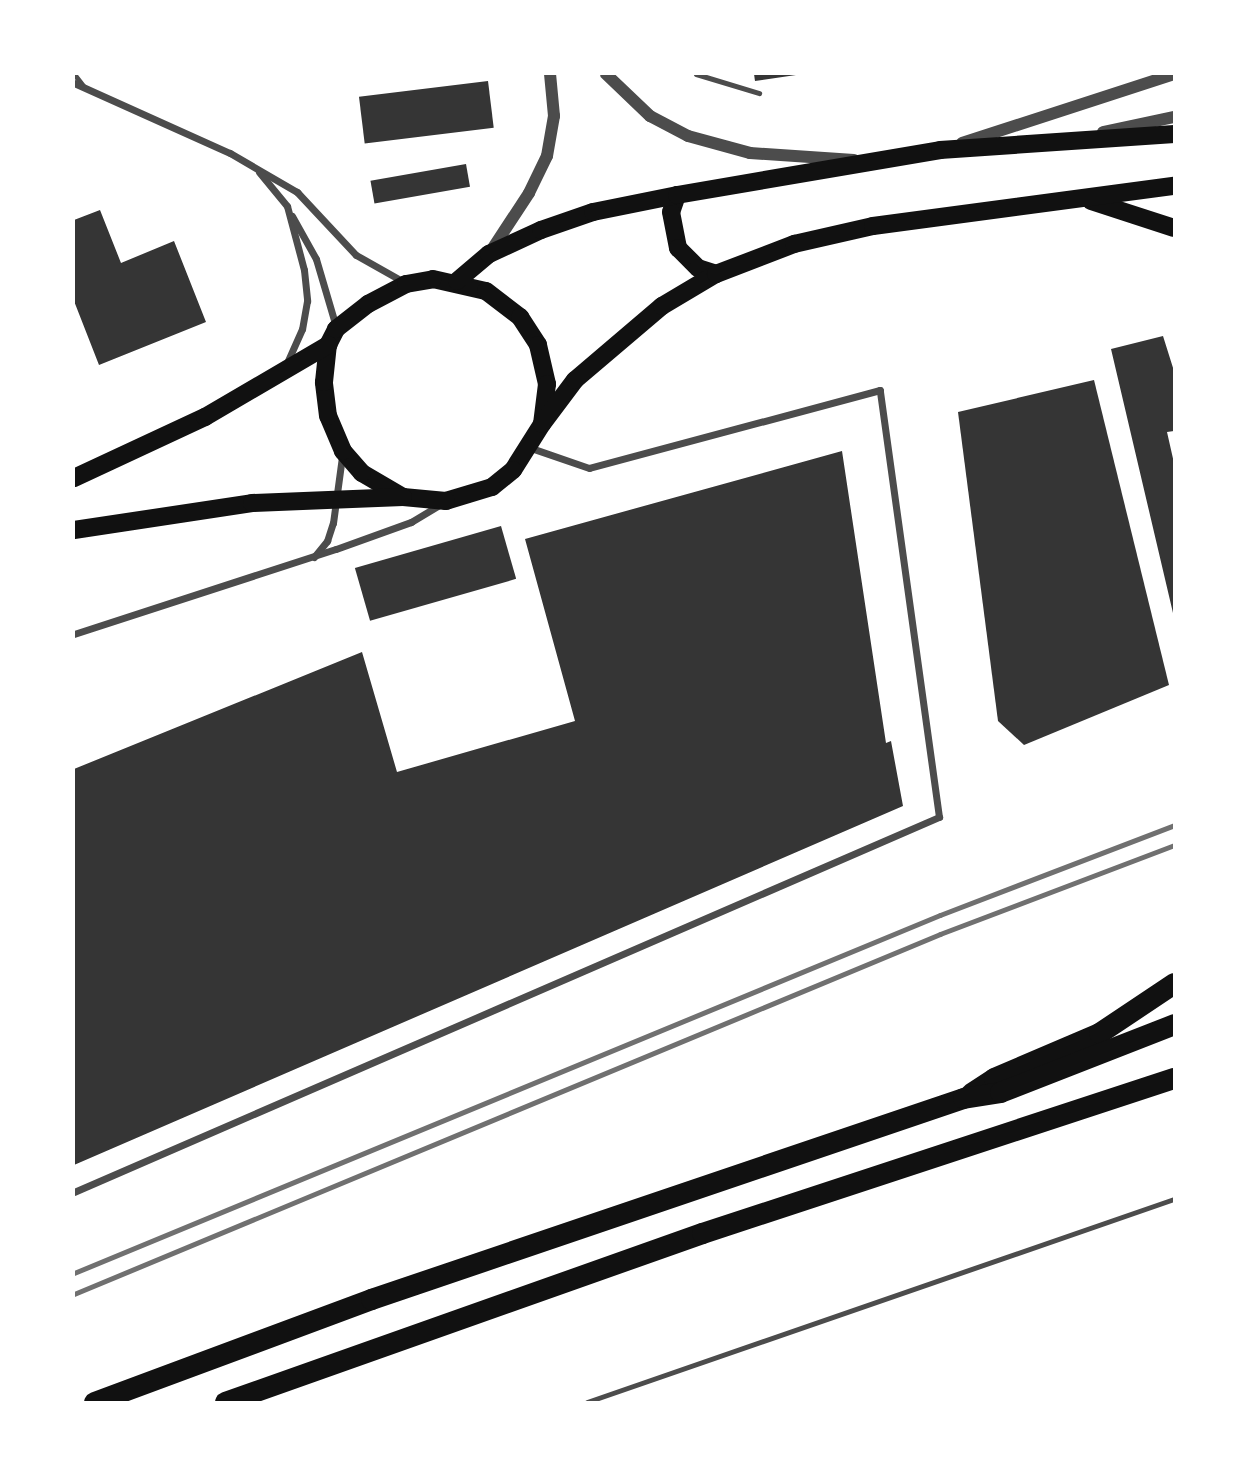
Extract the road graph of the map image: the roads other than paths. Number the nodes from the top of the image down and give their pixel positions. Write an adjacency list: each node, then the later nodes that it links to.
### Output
1 (74, 74): 7 (lane)
2 (550, 74): 20 (street)
3 (606, 74): 13 (street)
4 (696, 74): 8 (lane)
5 (1174, 74): 12 (street)
6 (74, 83): 7 (street)
7 (85, 88): 14 (street)
8 (759, 93)
9 (1174, 117): 11 (street)
10 (1174, 134): 11 (main road)
11 (1047, 144): 12 (main road)
12 (940, 150): 13 (main road)
13 (861, 160): 16 (main road)
14 (257, 169): 18 (street); 23 (street)
15 (1174, 186): 17 (main road)
16 (677, 195): 20 (main road); 21 (main road)
17 (1085, 199): 19 (main road); 21 (main road)
18 (287, 206): 24 (street); 25 (street)
19 (1174, 228)
20 (489, 254): 22 (main road)
21 (716, 274): 26 (main road)
22 (457, 281): 23 (main road); 26 (main road)
23 (406, 284): 24 (main road)
24 (332, 337): 25 (main road); 28 (main road)
25 (282, 372): 29 (main road)
26 (542, 424): 27 (main road)
27 (531, 448): 32 (main road); 40 (street)
28 (343, 451): 30 (main road); 31 (street)
29 (74, 478)
30 (403, 497): 31 (main road); 32 (main road)
31 (336, 500): 33 (main road); 34 (street)
32 (446, 501): 34 (street)
33 (74, 530)
34 (313, 557): 35 (street)
35 (74, 634)
36 (1174, 983): 39 (highway)
37 (1174, 1024): 39 (highway)
38 (1174, 1079): 43 (highway)
39 (963, 1098): 42 (highway)
40 (74, 1192)
41 (1174, 1199): 44 (lane)
42 (94, 1402)
43 (225, 1402)
44 (587, 1402)

